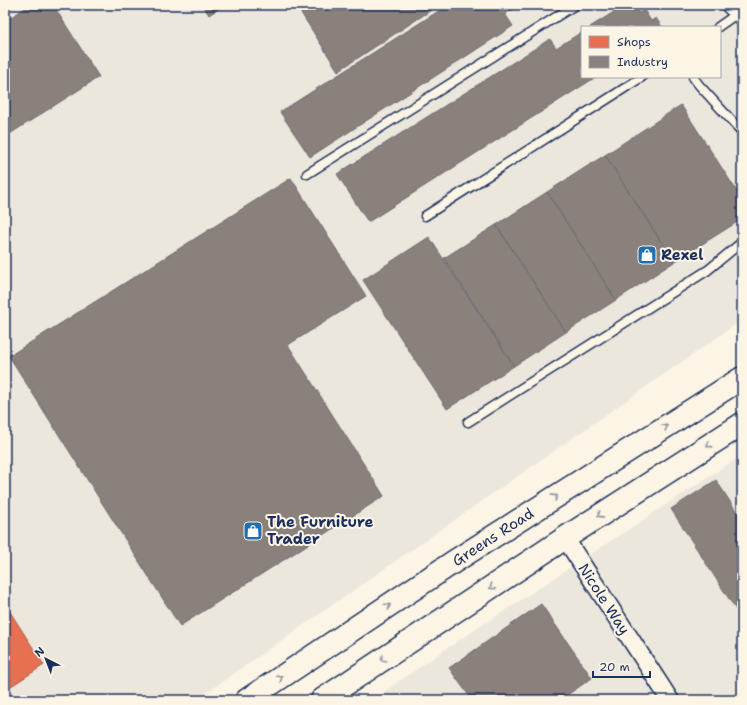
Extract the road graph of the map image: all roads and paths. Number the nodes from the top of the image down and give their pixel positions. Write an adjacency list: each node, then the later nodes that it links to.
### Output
1 (575, 5): 7 (lane)
2 (737, 11): 3 (lane)
3 (719, 26)
4 (640, 78): 8 (lane)
5 (694, 78): 6 (lane)
6 (742, 132)
7 (307, 174)
8 (425, 216)
9 (742, 242): 11 (lane)
10 (742, 378): 14 (main road, Greens Road, one-way to 10)
11 (468, 422)
12 (742, 424): 13 (main road, one-way to 13)
13 (565, 538): 15 (main road, one-way to 15); 16 (street, Nicole Way)
14 (247, 700)
15 (322, 700)
16 (670, 700)

